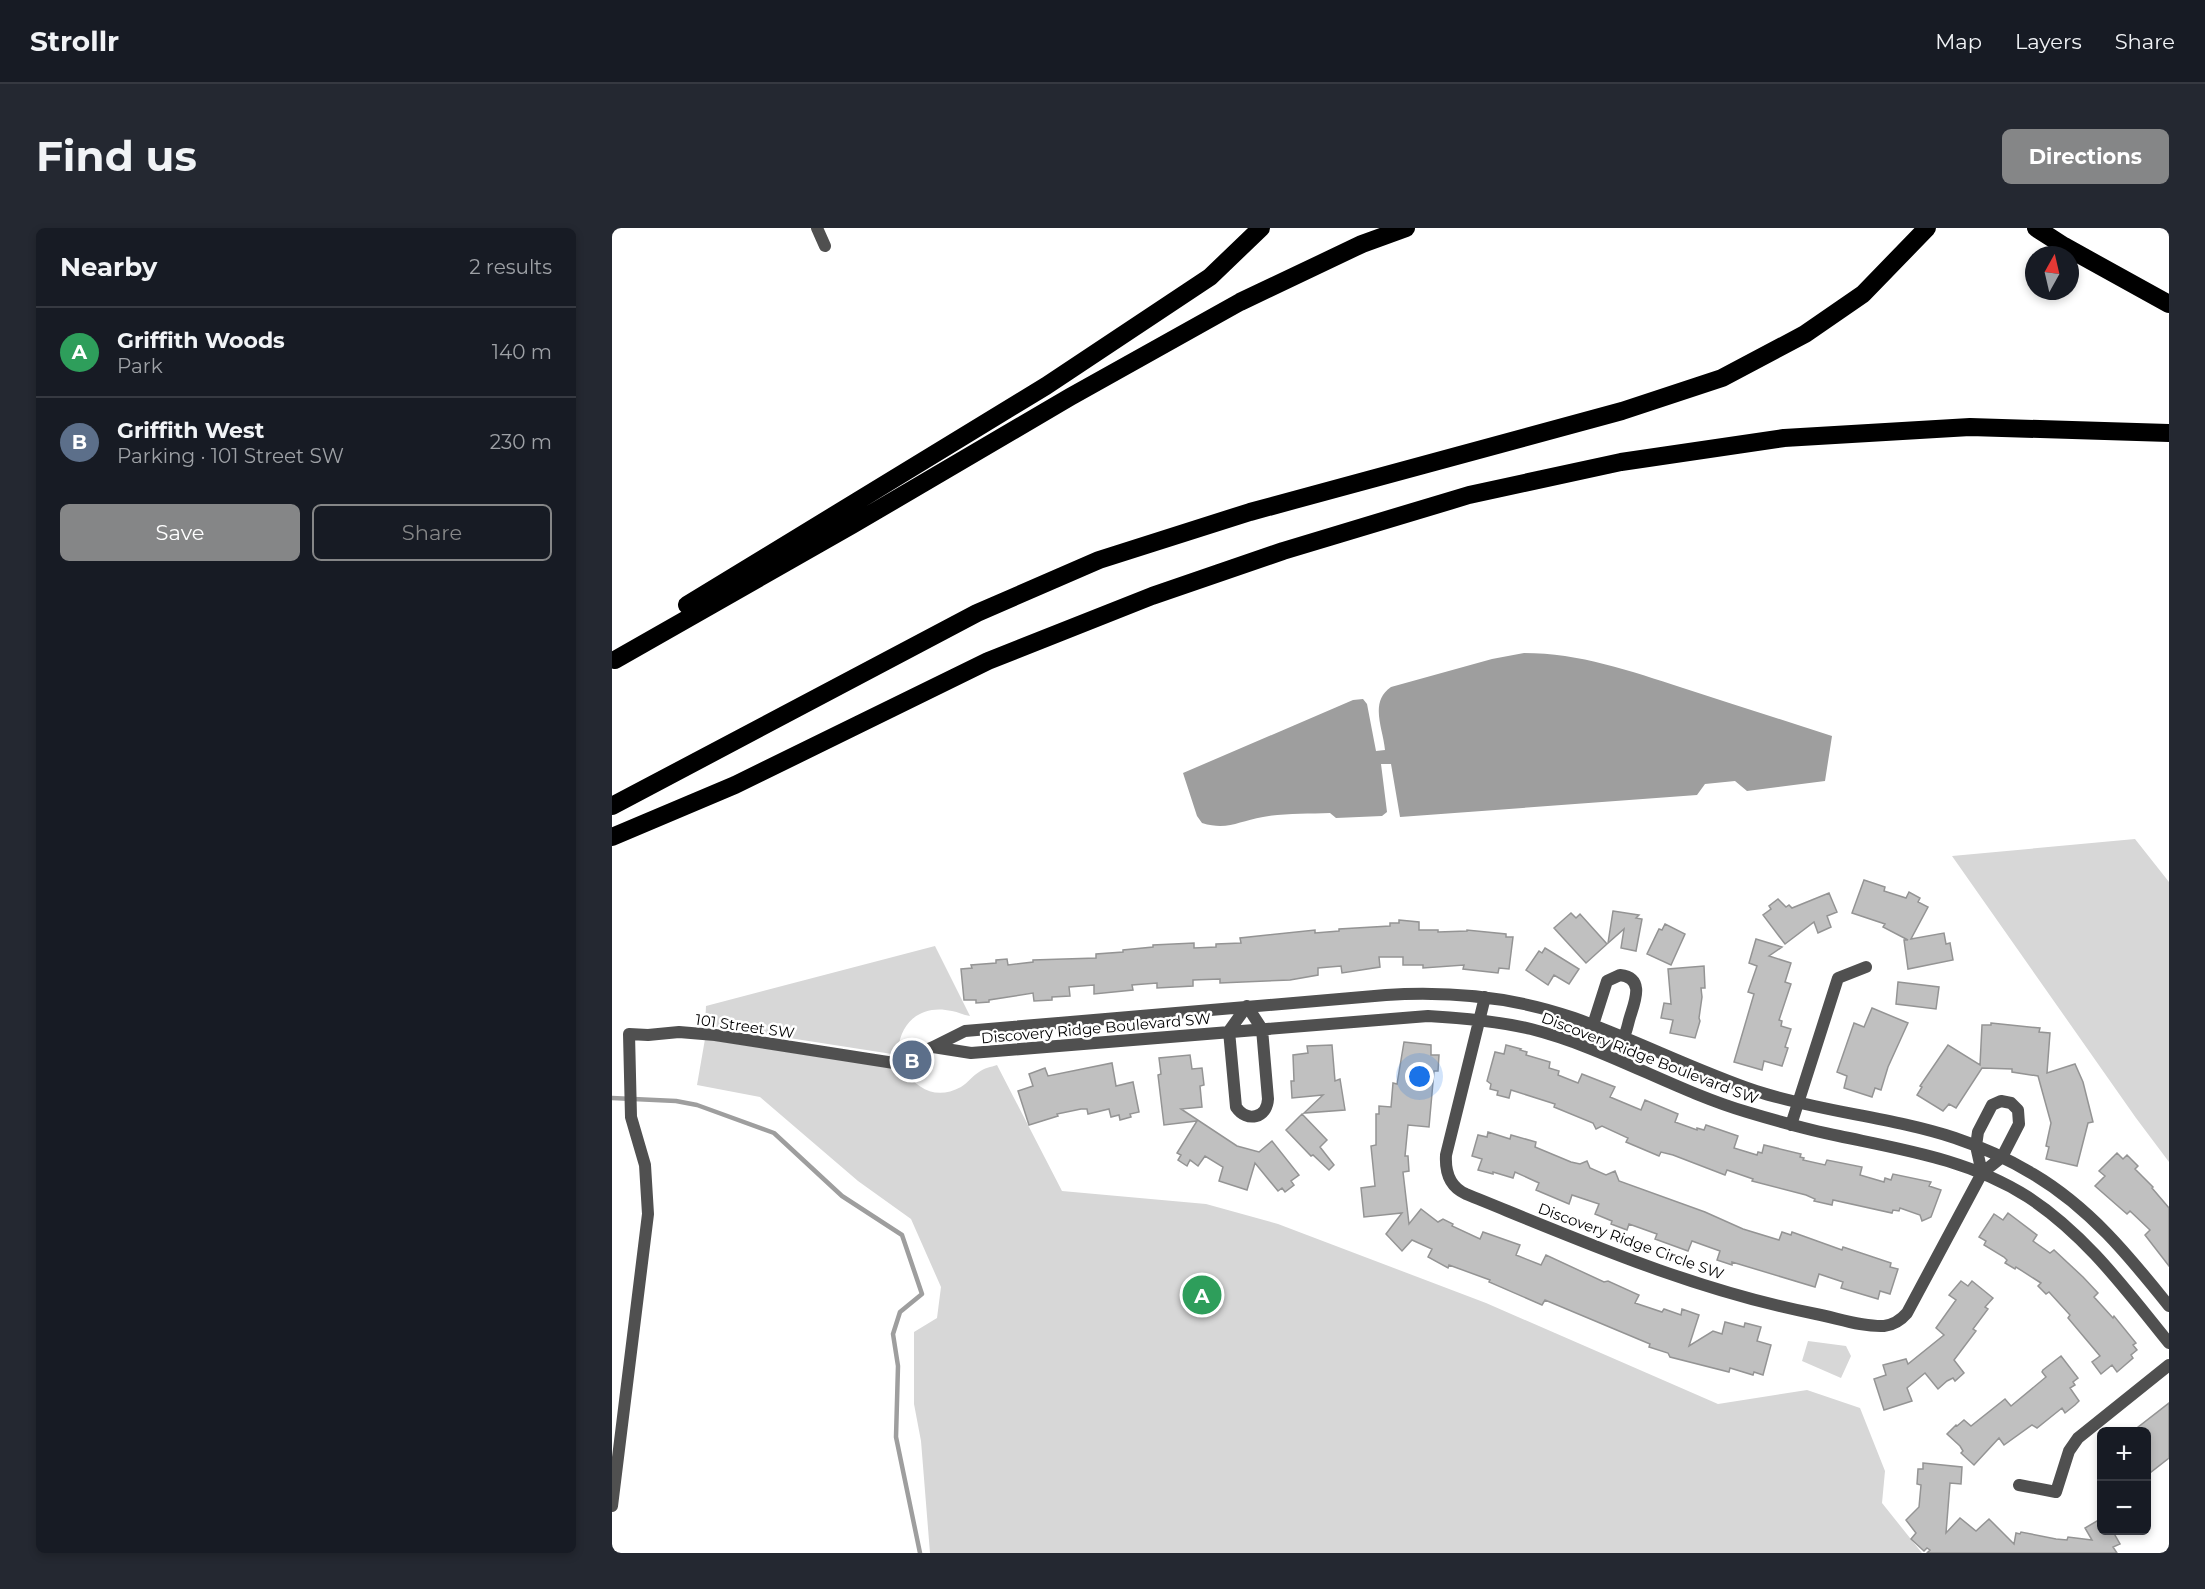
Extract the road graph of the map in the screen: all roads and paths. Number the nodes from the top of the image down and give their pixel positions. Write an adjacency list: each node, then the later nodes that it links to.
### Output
1 (817, 228): 6 (street)
2 (1261, 228): 3 (highway)
3 (1406, 228)
4 (1928, 228): 9 (highway)
5 (2041, 231): 7 (highway)
6 (825, 246)
7 (2169, 304)
8 (2169, 433): 10 (highway)
9 (612, 806)
10 (612, 837)
11 (1866, 967): 21 (street)
12 (1485, 997): 13 (street, Discovery Ridge Boulevard SW); 14 (street, Discovery Ridge Circle SW); 15 (street, Discovery Ridge Boulevard SW)
13 (1247, 1006): 16 (street); 17 (street); 19 (street, Discovery Ridge Boulevard SW)
14 (1480, 1020): 16 (street, Discovery Ridge Boulevard SW); 20 (street, Discovery Ridge Boulevard SW); 25 (street, Discovery Ridge Circle SW)
15 (1593, 1025): 18 (street, Discovery Ridge Boulevard SW); 18 (street); 20 (street)
16 (1262, 1029): 17 (street, Discovery Ridge Boulevard SW); 17 (street)
17 (1229, 1031): 19 (street, Discovery Ridge Boulevard SW)
18 (1623, 1038): 20 (street); 21 (street, Discovery Ridge Boulevard SW)
19 (933, 1047): 30 (street, 101 Street SW)
20 (1600, 1053): 22 (street, Discovery Ridge Boulevard SW)
21 (1798, 1103): 22 (street); 23 (street, Discovery Ridge Boulevard SW)
22 (1791, 1125): 25 (street, Discovery Ridge Boulevard SW)
23 (1976, 1146): 24 (street, Discovery Ridge Boulevard SW); 24 (street); 25 (street)
24 (2002, 1157): 25 (street); 26 (street, Discovery Ridge Boulevard SW)
25 (1982, 1173): 27 (street, Discovery Ridge Boulevard SW)
26 (2169, 1306)
27 (2169, 1343)
28 (2169, 1365): 29 (street)
29 (2019, 1485)
30 (612, 1506)

